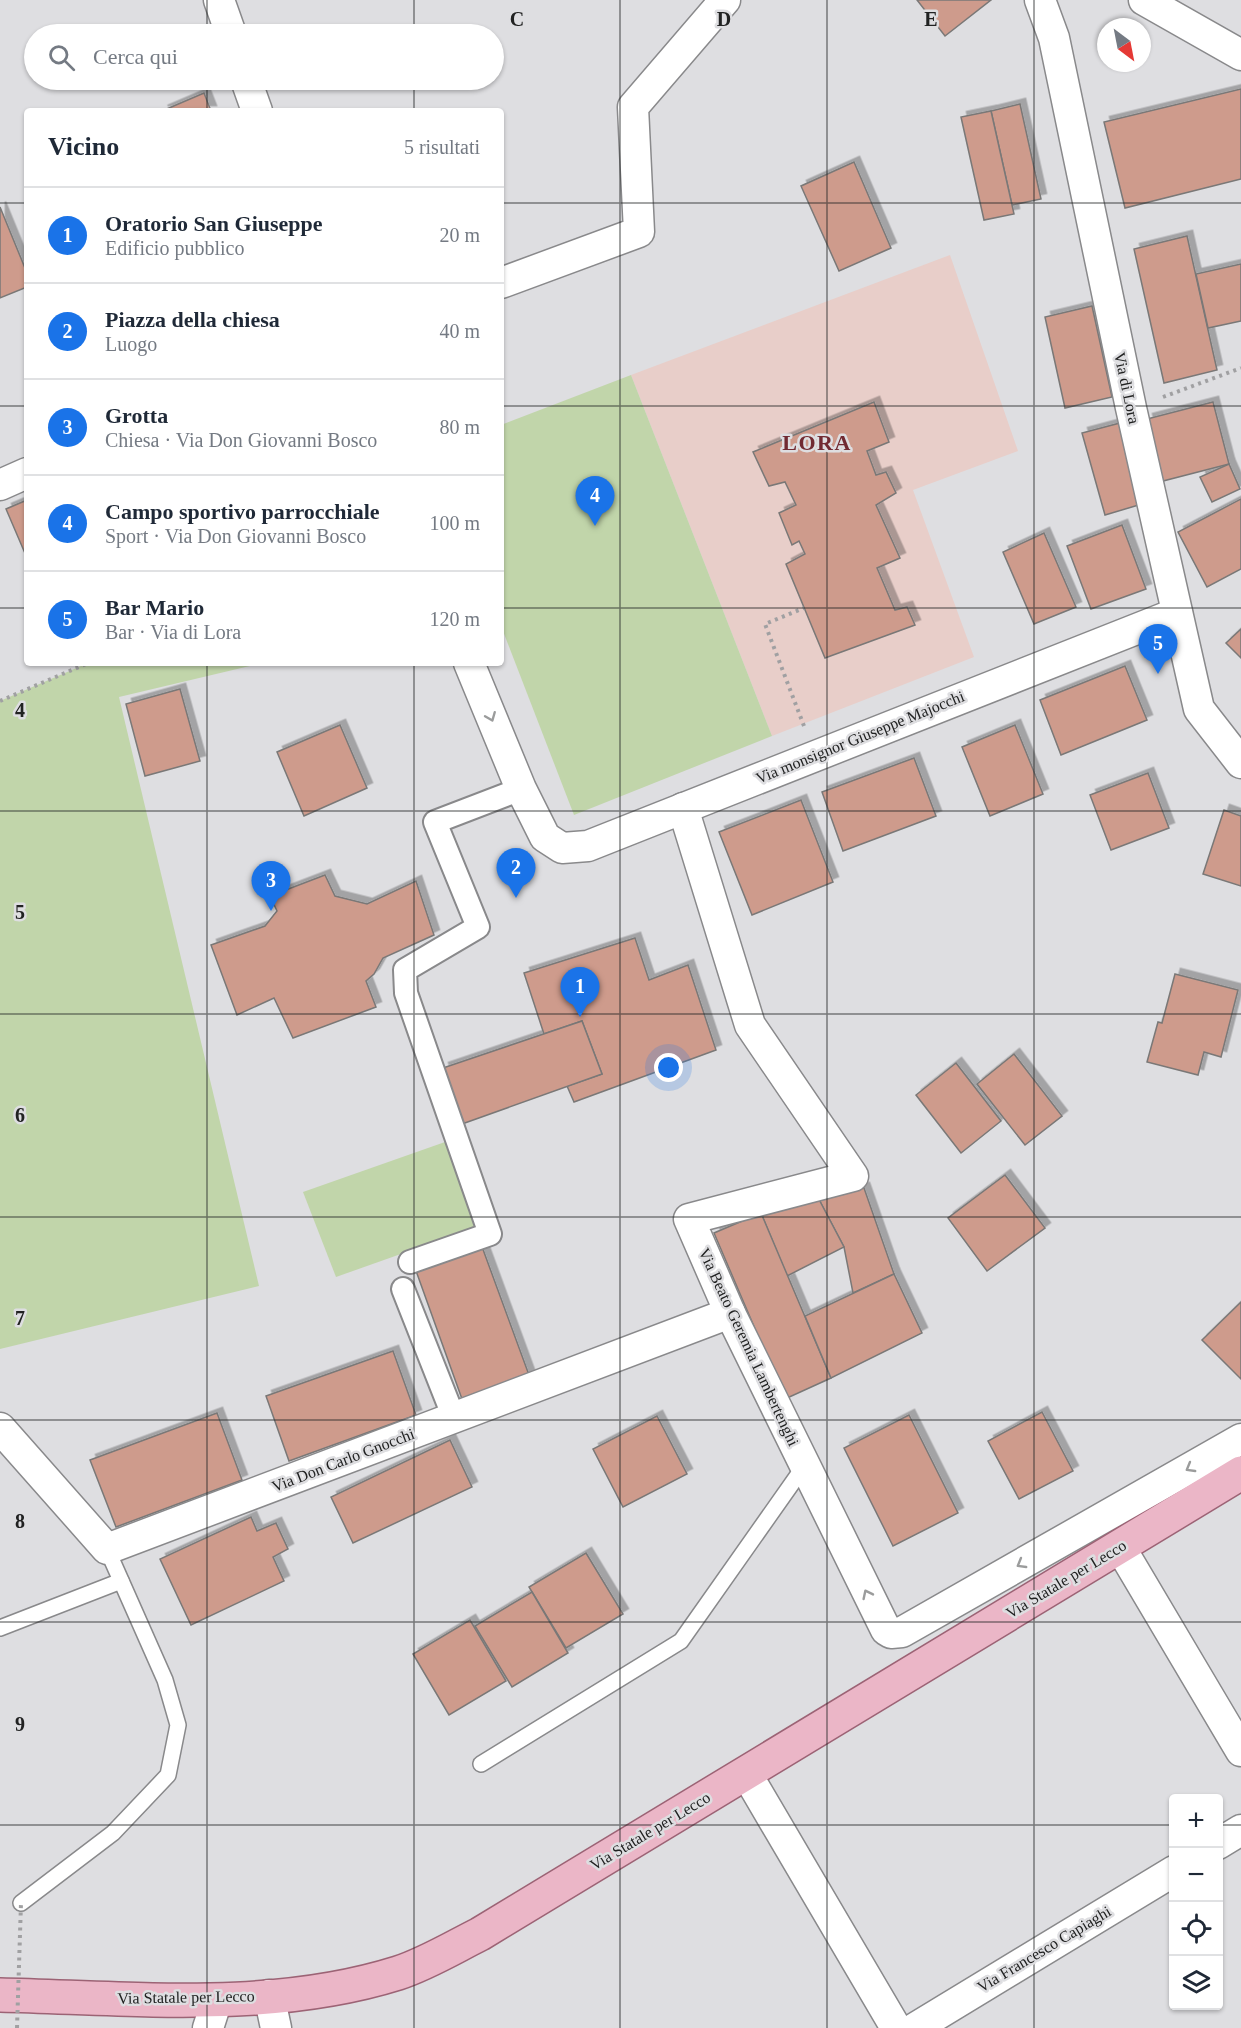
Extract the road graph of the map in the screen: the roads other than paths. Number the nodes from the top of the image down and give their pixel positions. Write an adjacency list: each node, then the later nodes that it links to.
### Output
1 (219, 0): 5 (street)
2 (725, 0): 9 (street)
3 (1040, 0): 12 (street, Via di Lora)
4 (1144, 0): 6 (street)
5 (227, 24)
6 (1241, 55)
7 (250, 90): 8 (street)
8 (256, 108)
9 (504, 282)
10 (24, 474): 11 (street)
11 (0, 485)
12 (1177, 613): 14 (street, Via di Lora); 16 (street, Via monsignor Giuseppe Majocchi)
13 (470, 666): 15 (street, one-way to 15)
14 (1241, 763)
15 (521, 789): 16 (street, Via monsignor Giuseppe Majocchi); 17 (street)
16 (683, 808): 19 (street, Via Beato Geremia Lambertenghi)
17 (410, 1262)
18 (403, 1289): 20 (street)
19 (730, 1313): 20 (street, Via Don Carlo Gnocchi); 23 (street, Via Beato Geremia Lambertenghi)
20 (454, 1418): 26 (street, Via Don Carlo Gnocchi)
21 (0, 1428): 26 (street)
22 (1241, 1439): 23 (street, Via Beato Geremia Lambertenghi, one-way to 23)
23 (805, 1465): 30 (lane)
24 (1241, 1473): 25 (main road, Via Statale per Lecco)
25 (1119, 1547): 29 (street); 31 (main road, Via Statale per Lecco)
26 (107, 1549): 27 (lane)
27 (121, 1581): 28 (lane); 35 (lane)
28 (0, 1628)
29 (1241, 1751)
30 (481, 1764)
31 (746, 1773): 37 (main road, Via Statale per Lecco); 40 (street)
32 (1241, 1830): 33 (street)
33 (1223, 1841)
34 (1169, 1873): 41 (street, Via Francesco Capiaghi)
35 (21, 1903)
36 (0, 1995): 38 (main road, Via Statale per Lecco)
37 (269, 1995): 38 (main road, Via Statale per Lecco); 39 (street)
38 (212, 2014)
39 (276, 2028)
40 (896, 2028)
41 (915, 2028)

